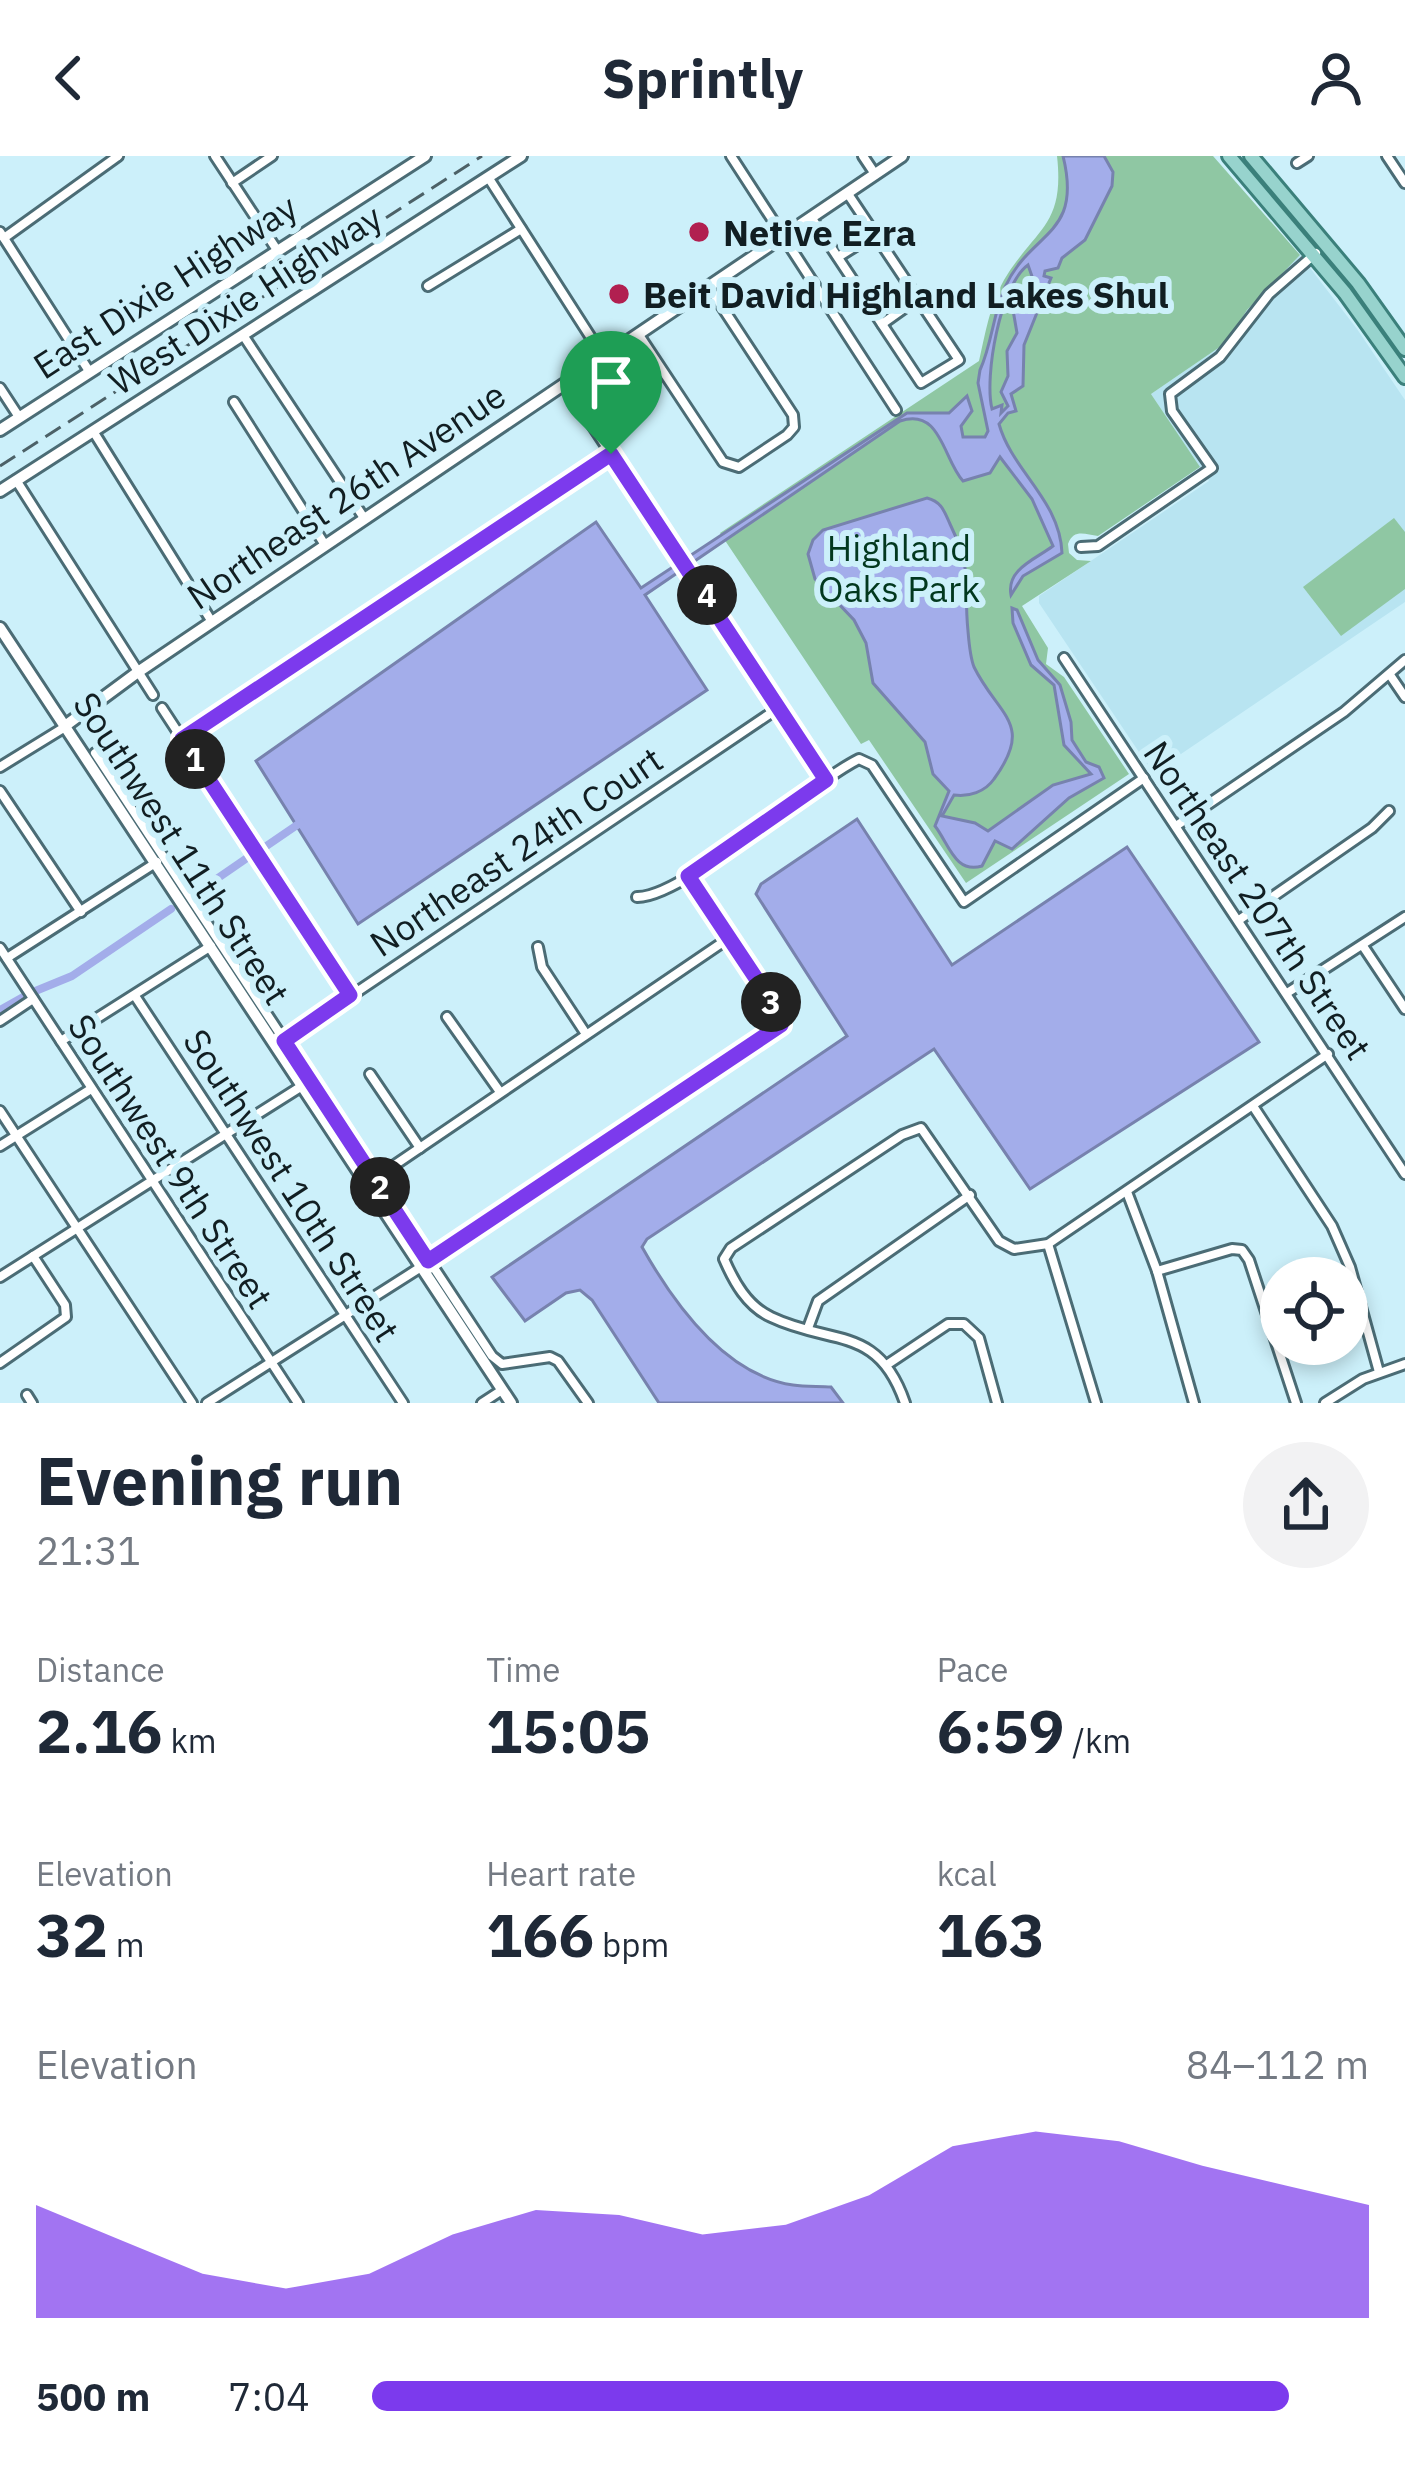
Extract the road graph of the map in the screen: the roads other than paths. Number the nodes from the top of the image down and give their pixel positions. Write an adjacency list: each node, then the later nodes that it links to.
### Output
1 (118, 156): 22 (street)
2 (215, 156): 16 (street)
3 (272, 156): 16 (street)
4 (425, 156): 25 (street, East Dixie Highway)
5 (521, 156): 15 (street, West Dixie Highway)
6 (731, 156): 23 (street)
7 (863, 156): 14 (street)
8 (902, 156): 14 (street, Northeast 26th Avenue)
9 (1228, 156): 26 (main road)
10 (1252, 156): 24 (main road)
11 (1308, 156): 13 (street)
12 (1388, 156): 17 (street)
13 (1297, 163)
14 (874, 174): 18 (street, Northeast 26th Avenue)
15 (488, 177): 20 (street); 32 (street, West Dixie Highway)
16 (232, 183): 25 (street)
17 (1405, 183)
18 (847, 192): 19 (street, Northeast 26th Avenue); 21 (street)
19 (812, 217): 23 (street, Northeast 26th Avenue); 27 (street)
20 (521, 229): 28 (street); 35 (street)
21 (875, 234): 27 (street); 30 (street)
22 (2, 236): 36 (street)
23 (782, 237): 29 (street, Northeast 26th Avenue); 41 (street)
24 (1326, 244): 26 (street); 34 (main road)
25 (277, 250): 36 (street, East Dixie Highway)
26 (1313, 255): 34 (main road); 50 (street)
27 (838, 257): 31 (street)
28 (428, 286)
29 (709, 287): 33 (street, Northeast 26th Avenue); 33 (street)
30 (917, 299): 31 (street); 31 (street)
31 (882, 324)
32 (243, 335): 44 (street, West Dixie Highway); 48 (street)
33 (639, 335): 35 (street, Northeast 26th Avenue)
34 (1399, 345): 37 (main road)
35 (604, 358): 38 (street, Northeast 26th Avenue)
36 (89, 371): 42 (street, East Dixie Highway)
37 (1405, 377)
38 (566, 383): 45 (street); 48 (street, Northeast 26th Avenue)
39 (0, 388): 42 (street)
40 (234, 402): 49 (street)
41 (896, 410)
42 (19, 417): 43 (street, East Dixie Highway)
43 (0, 430)
44 (93, 431): 46 (street, West Dixie Highway); 51 (street)
45 (611, 454): 59 (street); 62 (street)
46 (16, 480): 47 (street, West Dixie Highway); 55 (street)
47 (0, 491)
48 (364, 518): 49 (street, Northeast 26th Avenue)
49 (325, 545): 51 (street, Northeast 26th Avenue)
50 (1081, 547)
51 (212, 622): 55 (street, Northeast 26th Avenue)
52 (0, 628): 61 (street, Southwest 11th Street)
53 (1064, 658): 65 (street, Northeast 207th Street)
54 (1405, 660): 56 (street)
55 (138, 671): 57 (street); 61 (street, Northeast 26th Avenue)
56 (1390, 675): 58 (street); 69 (street)
57 (153, 694)
58 (1405, 697)
59 (780, 707): 66 (street); 83 (street, Northeast 24th Court)
60 (162, 708): 62 (street)
61 (65, 726): 64 (street); 70 (street, Southwest 11th Street)
62 (182, 739): 83 (street)
63 (95, 753): 91 (street)
64 (0, 767)
65 (1144, 778): 66 (street); 69 (street, Northeast 207th Street)
66 (826, 780): 71 (street)
67 (0, 791): 73 (street)
68 (1389, 811): 75 (street)
69 (1176, 826): 75 (street, Northeast 207th Street)
70 (157, 862): 73 (street); 77 (street, Southwest 11th Street)
71 (688, 876): 72 (street); 76 (street)
72 (637, 897)
73 (81, 912): 81 (street)
74 (1405, 916): 78 (street)
75 (1239, 920): 82 (street, Northeast 207th Street)
76 (729, 938): 89 (street); 111 (street)
77 (212, 946): 84 (street); 94 (street, Southwest 11th Street)
78 (1363, 946): 82 (street); 86 (street)
79 (538, 947): 89 (street)
80 (0, 948): 81 (street, Southwest 9th Street)
81 (7, 958): 85 (street, Southwest 9th Street)
82 (1287, 993): 92 (street, Northeast 207th Street)
83 (350, 995): 91 (street, Northeast 24th Court)
84 (135, 996): 90 (street); 99 (street, Southwest 10th Street)
85 (33, 999): 88 (street); 90 (street, Southwest 9th Street)
86 (1405, 1009)
87 (447, 1017): 96 (street)
88 (0, 1021)
89 (586, 1034): 96 (street)
90 (61, 1041): 95 (street, Southwest 9th Street)
91 (284, 1041): 104 (street)
92 (1328, 1054): 97 (street); 103 (street, Northeast 207th Street)
93 (370, 1074): 102 (street)
94 (302, 1086): 99 (street); 111 (street, Southwest 11th Street)
95 (91, 1089): 100 (street); 105 (street, Southwest 9th Street)
96 (500, 1092): 102 (street)
97 (1252, 1106): 106 (street); 120 (street)
98 (0, 1111): 100 (street)
99 (226, 1133): 105 (street); 114 (street, Southwest 10th Street)
100 (17, 1136): 101 (street); 108 (street)
101 (0, 1146)
102 (420, 1148): 104 (street)
103 (1405, 1174)
104 (374, 1179): 111 (street)
105 (152, 1181): 108 (street); 116 (street, Southwest 9th Street)
106 (1127, 1192): 109 (street); 112 (street)
107 (970, 1196): 109 (street); 115 (street); 115 (street)
108 (76, 1229): 110 (street); 123 (street)
109 (1048, 1244): 132 (street)
110 (33, 1256): 113 (street); 117 (street)
111 (425, 1264): 114 (street); 121 (street, Southwest 11th Street); 129 (street)
112 (1157, 1271): 133 (street); 134 (street)
113 (0, 1277)
114 (346, 1317): 116 (street); 126 (street, Southwest 10th Street)
115 (808, 1328): 118 (street)
116 (271, 1362): 124 (street); 125 (street, Southwest 9th Street)
117 (0, 1363)
118 (888, 1364): 130 (street); 131 (street)
119 (1405, 1364): 120 (street)
120 (1379, 1372): 122 (street)
121 (502, 1390): 127 (street); 128 (street, Southwest 11th Street)
122 (1343, 1392): 135 (street); 136 (street)
123 (192, 1403)
124 (207, 1403)
125 (298, 1403)
126 (403, 1403)
127 (482, 1403)
128 (511, 1403)
129 (587, 1403)
130 (905, 1403)
131 (997, 1403)
132 (1096, 1403)
133 (1194, 1403)
134 (1296, 1403)
135 (1325, 1403)
136 (1351, 1403)

